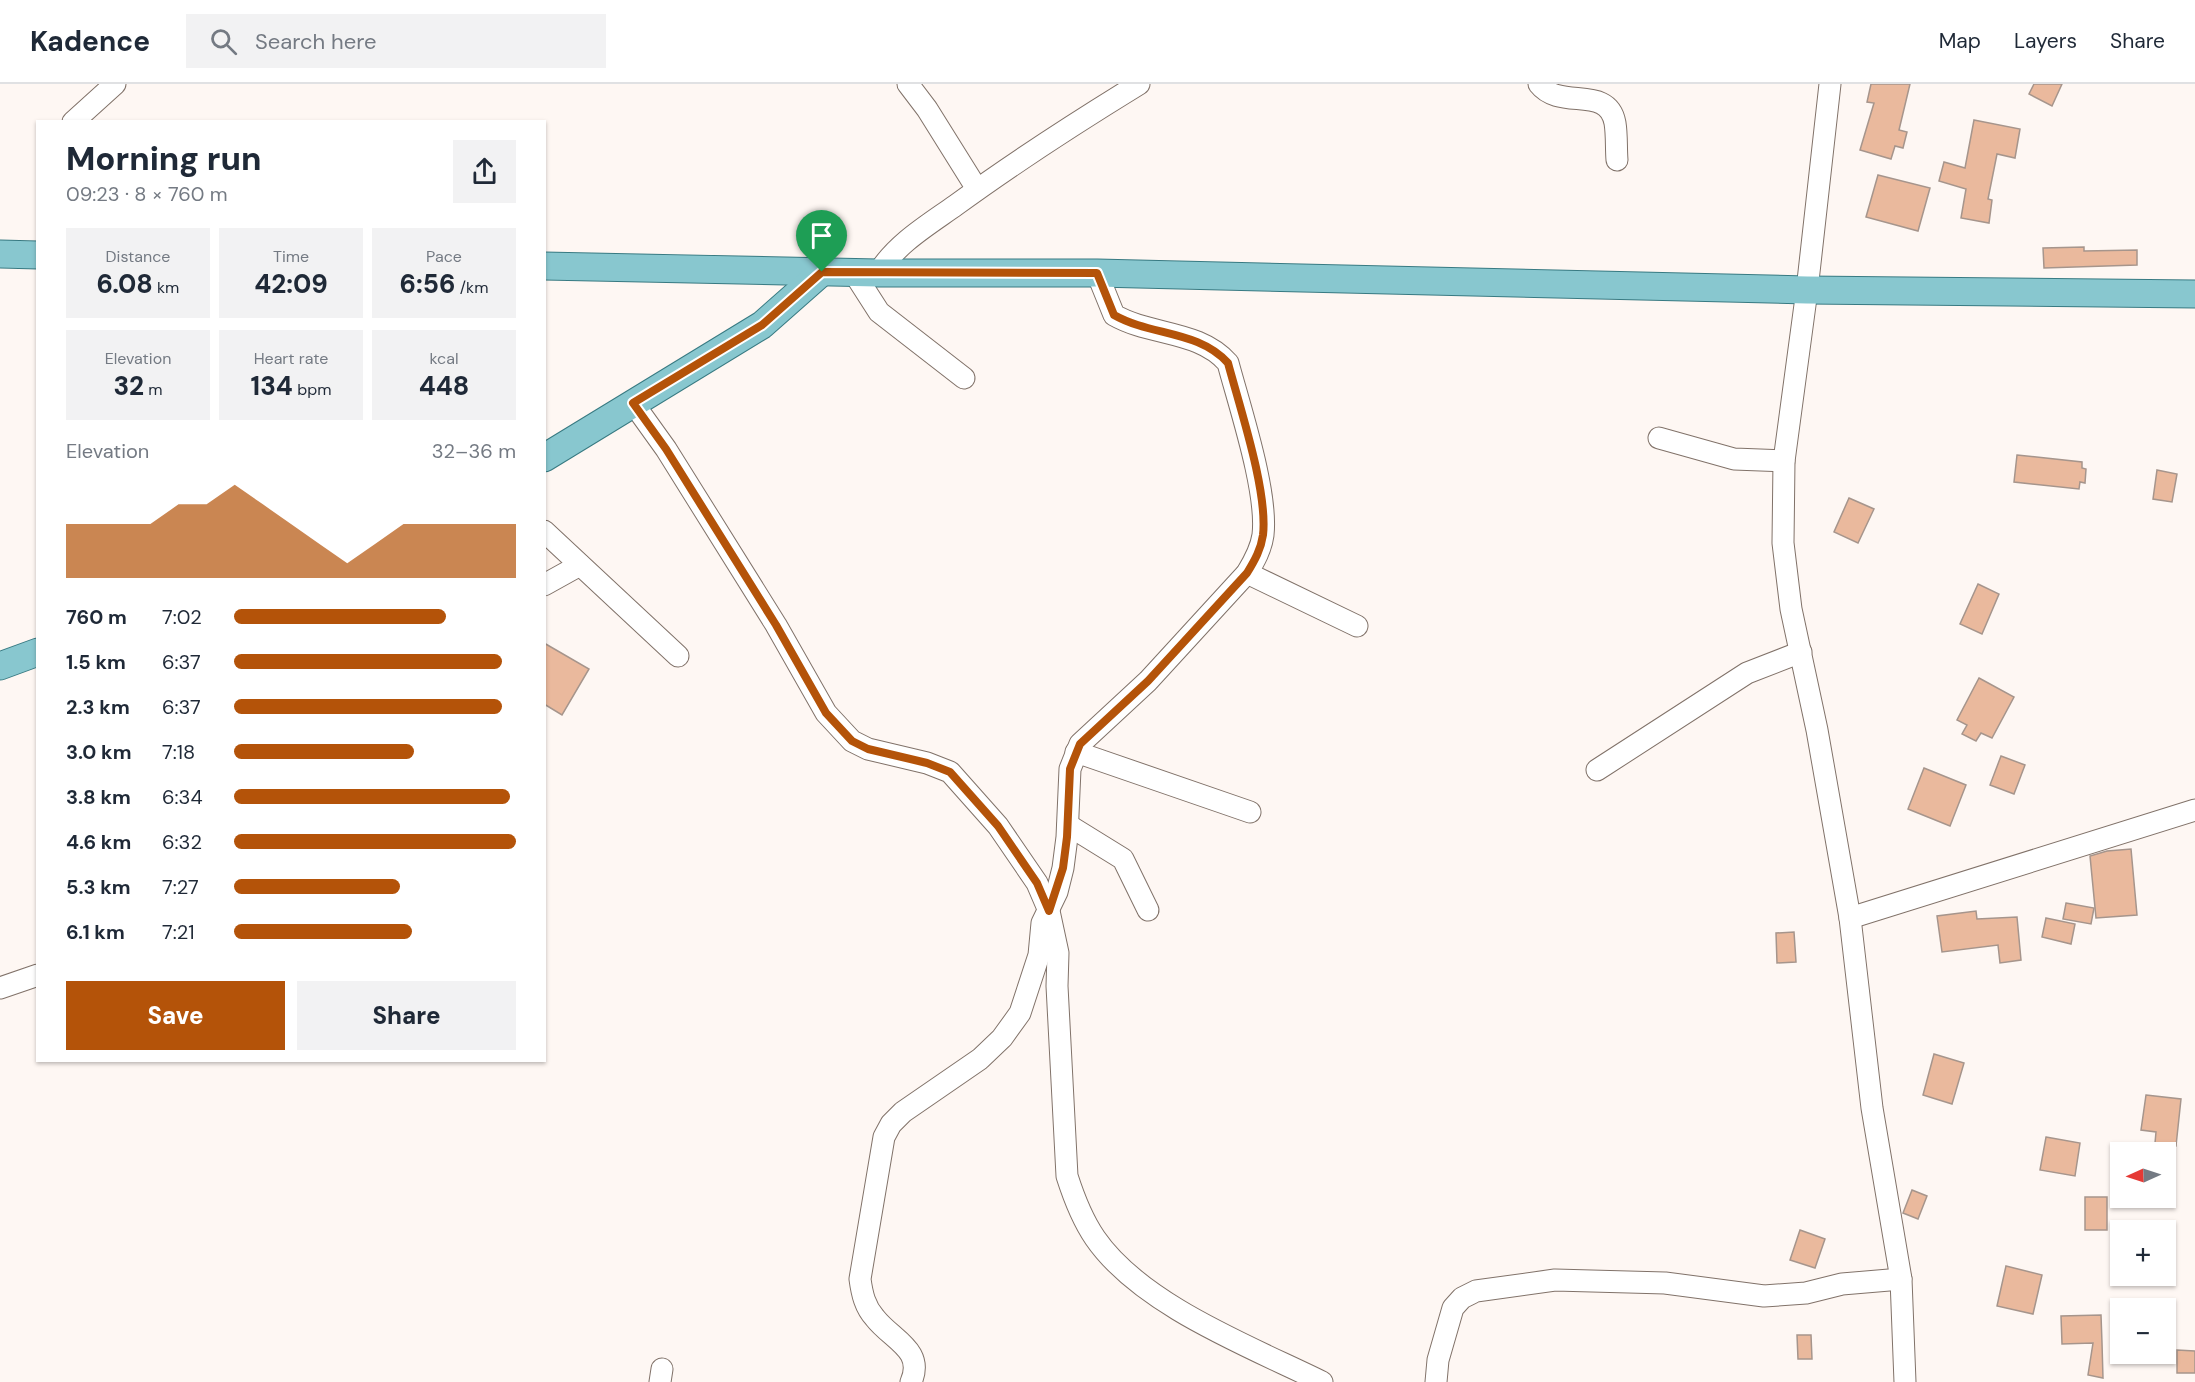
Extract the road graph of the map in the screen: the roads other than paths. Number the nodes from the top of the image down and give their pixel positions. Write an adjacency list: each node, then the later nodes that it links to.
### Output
1 (115, 84): 6 (street)
2 (908, 84): 8 (street)
3 (1139, 84): 8 (street)
4 (1539, 84): 7 (street)
5 (1830, 84): 15 (street)
6 (75, 120)
7 (1617, 160)
8 (977, 189): 13 (street)
9 (0, 254): 10 (main road)
10 (36, 255)
11 (546, 266): 12 (main road)
12 (822, 272): 13 (main road); 18 (main road)
13 (866, 273): 14 (main road); 17 (street)
14 (1097, 273): 15 (main road); 24 (street)
15 (1807, 290): 16 (main road); 21 (street)
16 (2195, 294)
17 (964, 378)
18 (633, 403): 20 (main road); 37 (street)
19 (1659, 438): 21 (street)
20 (546, 457)
21 (1784, 461): 27 (street)
22 (546, 533): 23 (street)
23 (580, 565): 25 (street); 29 (street)
24 (1247, 573): 26 (street); 31 (street)
25 (546, 584)
26 (1357, 626)
27 (1801, 652): 32 (street); 38 (street)
28 (36, 653): 30 (main road)
29 (678, 656)
30 (0, 666)
31 (1076, 752): 34 (street); 35 (street)
32 (1597, 770)
33 (2195, 810): 38 (street)
34 (1250, 812)
35 (1068, 825): 36 (street); 37 (street)
36 (1148, 909)
37 (1049, 911): 42 (street); 43 (street)
38 (1850, 918): 41 (street)
39 (36, 976): 40 (street)
40 (0, 988)
41 (1901, 1279): 44 (street); 45 (street)
42 (910, 1382)
43 (1322, 1382)
44 (1436, 1382)
45 (1905, 1382)

